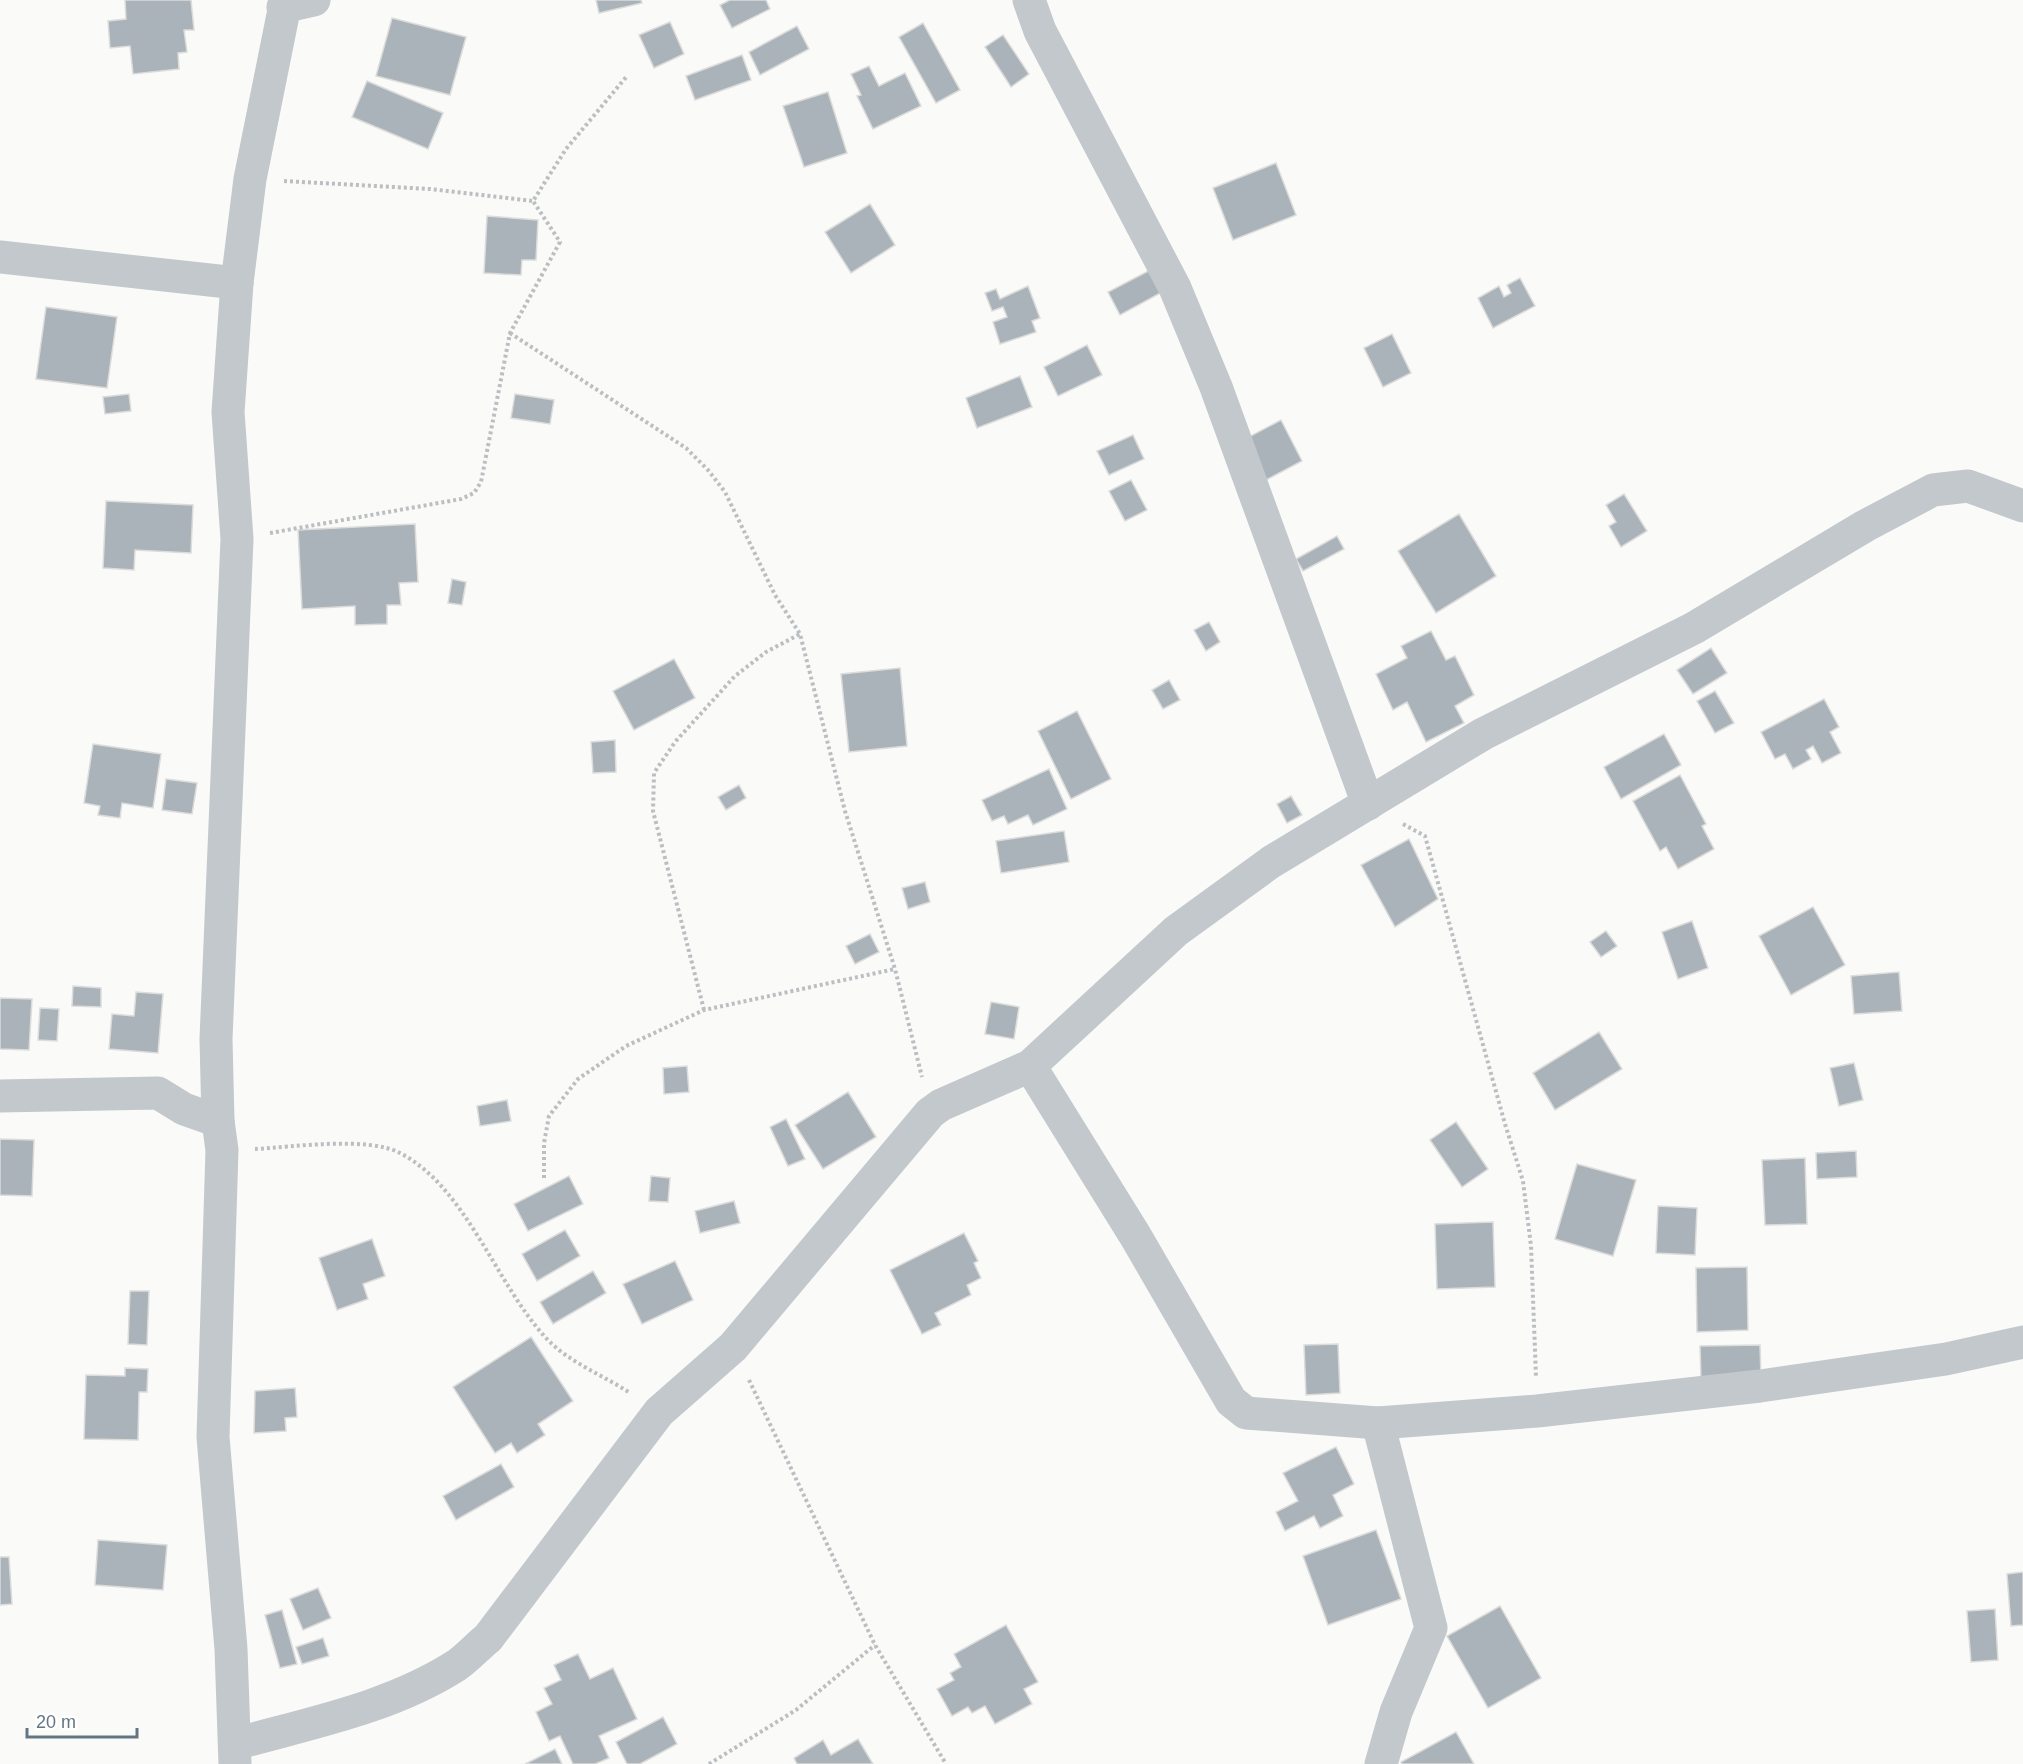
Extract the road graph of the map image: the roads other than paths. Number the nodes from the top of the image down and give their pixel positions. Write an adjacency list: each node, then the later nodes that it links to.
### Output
1 (1029, 0): 6 (street)
2 (294, 2): 4 (street)
3 (0, 257): 4 (street)
4 (237, 283): 9 (street)
5 (2023, 506): 6 (street)
6 (1368, 804): 7 (street)
7 (1030, 1066): 11 (street); 12 (street)
8 (0, 1096): 9 (street)
9 (220, 1136): 12 (street)
10 (2023, 1342): 11 (street)
11 (1378, 1423): 13 (street)
12 (235, 1754)
13 (1381, 1764)

